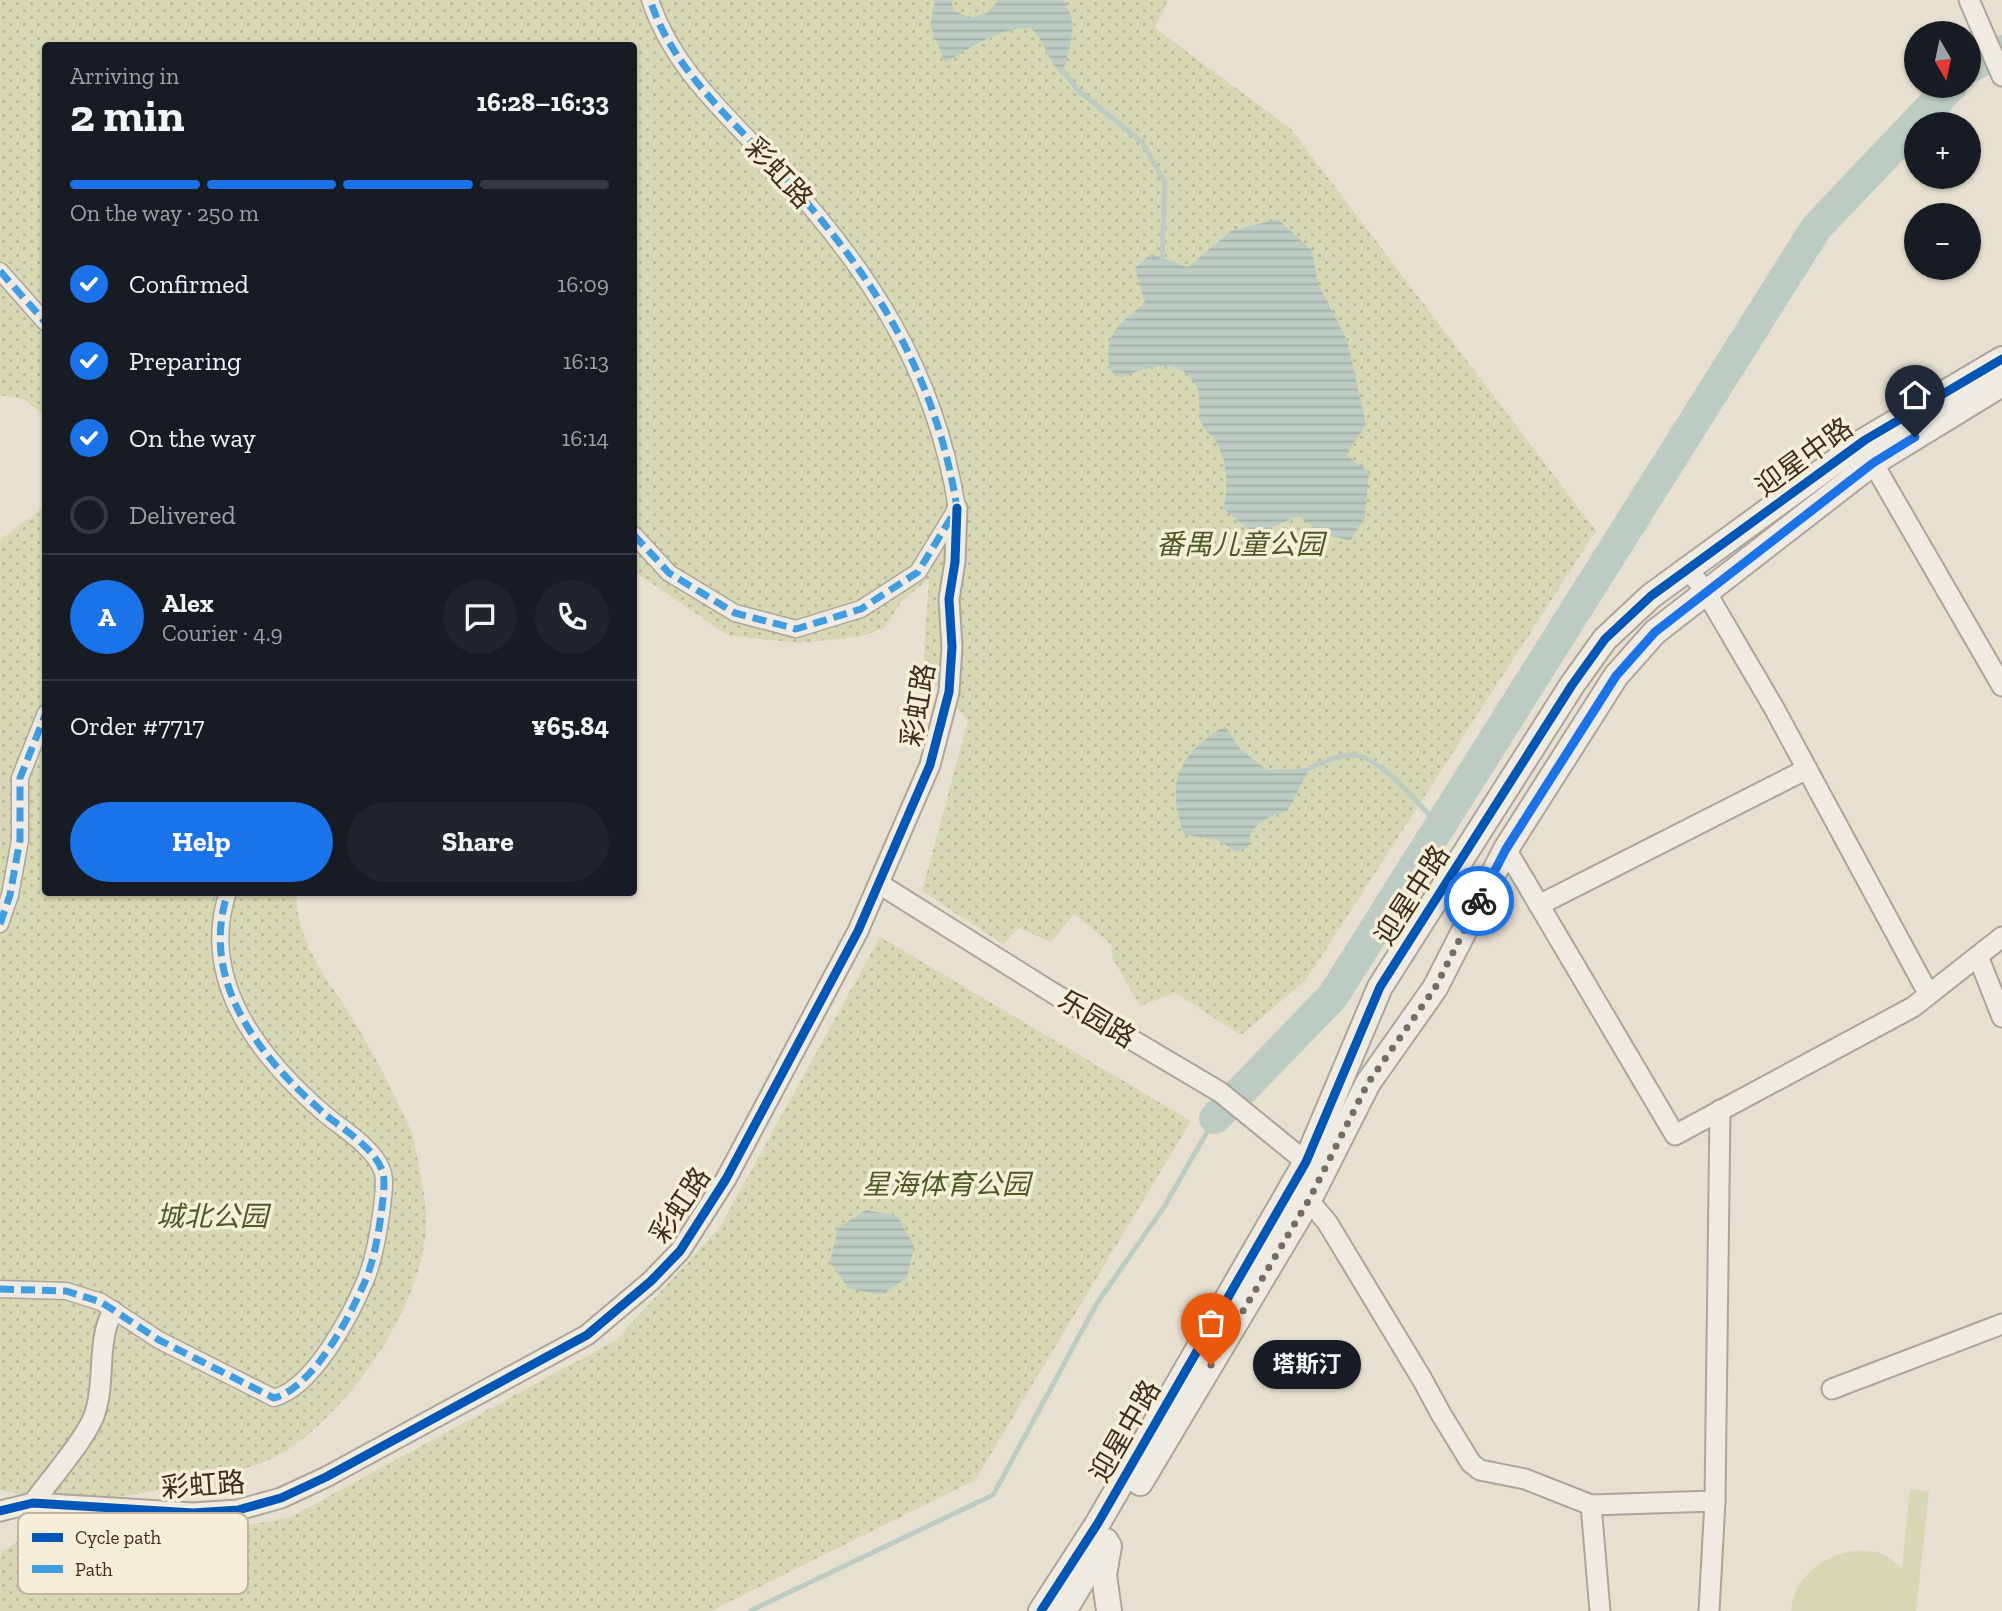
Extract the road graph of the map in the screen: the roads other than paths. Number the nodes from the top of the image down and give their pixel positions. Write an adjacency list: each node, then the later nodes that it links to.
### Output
1 (650, 0): 10 (street, 彩虹路)
2 (1969, 0): 3 (street)
3 (2002, 76)
4 (0, 271): 5 (street)
5 (42, 318)
6 (2002, 359): 12 (street, 迎星中路)
7 (2002, 367): 9 (street, 迎星中路)
8 (2002, 384): 9 (street, 迎星中路)
9 (1873, 463): 12 (street, 迎星中路); 13 (street, 迎星中路); 14 (street)
10 (957, 508): 11 (street); 18 (street, 彩虹路)
11 (637, 538)
12 (1688, 569): 13 (street); 27 (street, 迎星中路)
13 (1706, 592): 16 (street); 17 (street, 迎星中路)
14 (2002, 683)
15 (42, 723): 21 (street)
16 (1807, 769): 20 (street); 24 (street)
17 (1506, 849): 20 (street); 28 (street, 迎星中路)
18 (881, 885): 27 (street, 乐园路); 35 (street, 彩虹路)
19 (227, 896): 30 (street)
20 (1539, 905): 26 (street)
21 (0, 924)
22 (2002, 937): 23 (street)
23 (1978, 956): 24 (street); 25 (street)
24 (1928, 993): 26 (street)
25 (2002, 1017)
26 (1720, 1110): 33 (street)
27 (1306, 1162): 28 (street, 迎星中路)
28 (1301, 1192): 36 (street); 38 (street, 迎星中路); 39 (street, 迎星中路)
29 (0, 1289): 30 (street)
30 (113, 1311): 35 (street)
31 (2002, 1324): 32 (street)
32 (1832, 1389)
33 (1715, 1502): 36 (street); 42 (street)
34 (0, 1504): 35 (street, 彩虹路)
35 (28, 1504): 37 (street, 彩虹路)
36 (1591, 1505): 41 (street)
37 (0, 1511)
38 (1112, 1531): 39 (street, 迎星中路); 40 (street)
39 (1054, 1608)
40 (1109, 1611)
41 (1600, 1611)
42 (1709, 1611)

